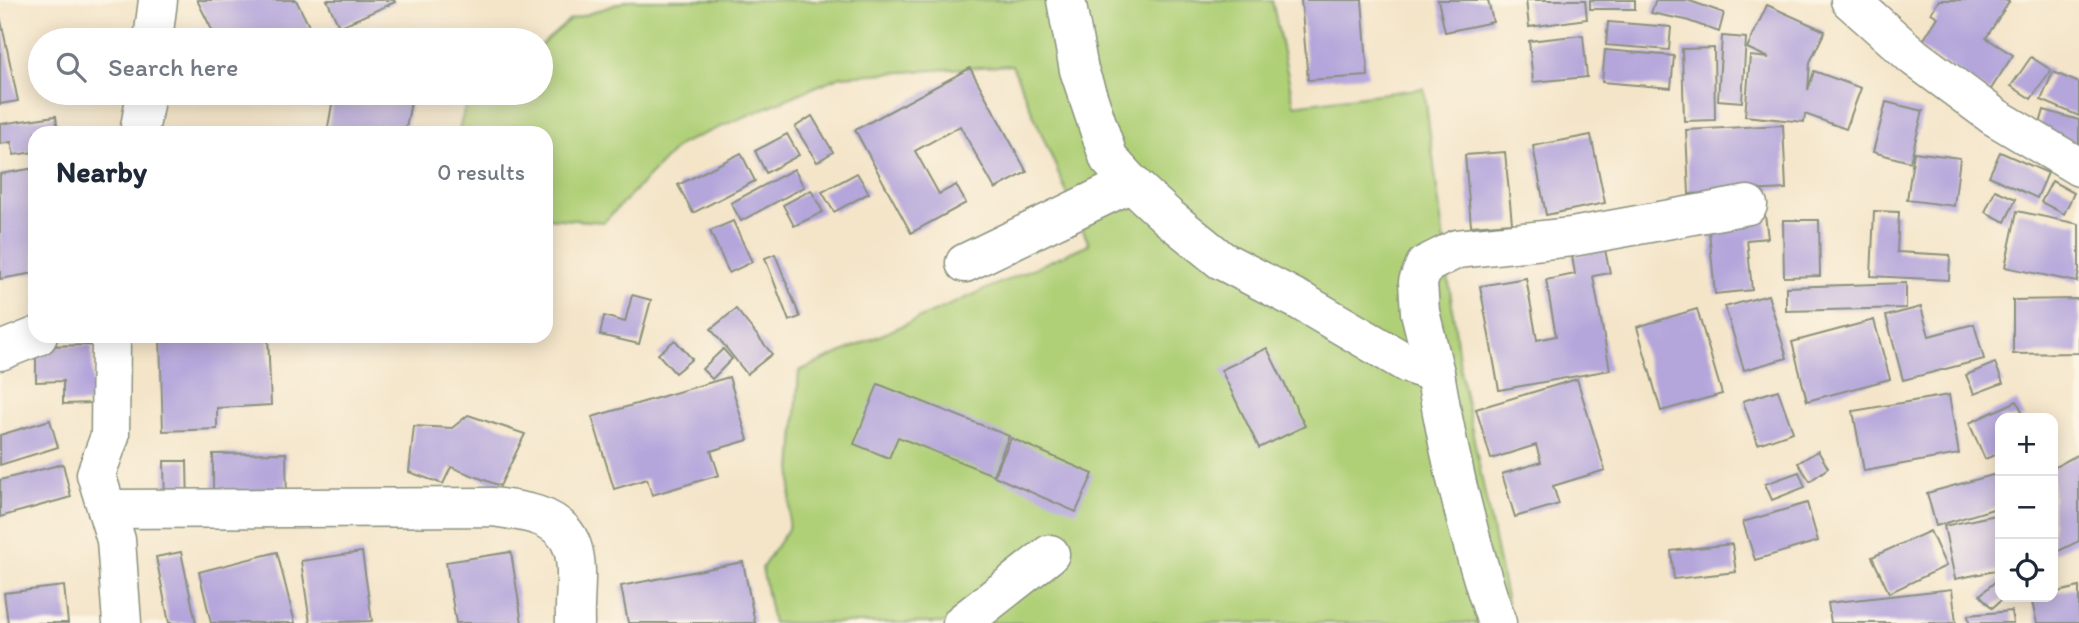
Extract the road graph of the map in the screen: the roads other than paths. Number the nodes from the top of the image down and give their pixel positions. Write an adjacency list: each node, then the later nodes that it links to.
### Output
1 (1850, 0): 5 (street)
2 (1062, 2): 6 (street)
3 (144, 105): 4 (street)
4 (140, 126)
5 (2079, 167)
6 (1131, 183): 8 (street); 12 (street)
7 (1748, 205): 12 (street)
8 (965, 263)
9 (28, 340): 11 (street)
10 (111, 343): 13 (street)
11 (0, 351)
12 (1435, 373): 18 (street)
13 (107, 509): 15 (street); 16 (street)
14 (1050, 554): 17 (street)
15 (121, 623)
16 (575, 623)
17 (962, 623)
18 (1497, 623)

